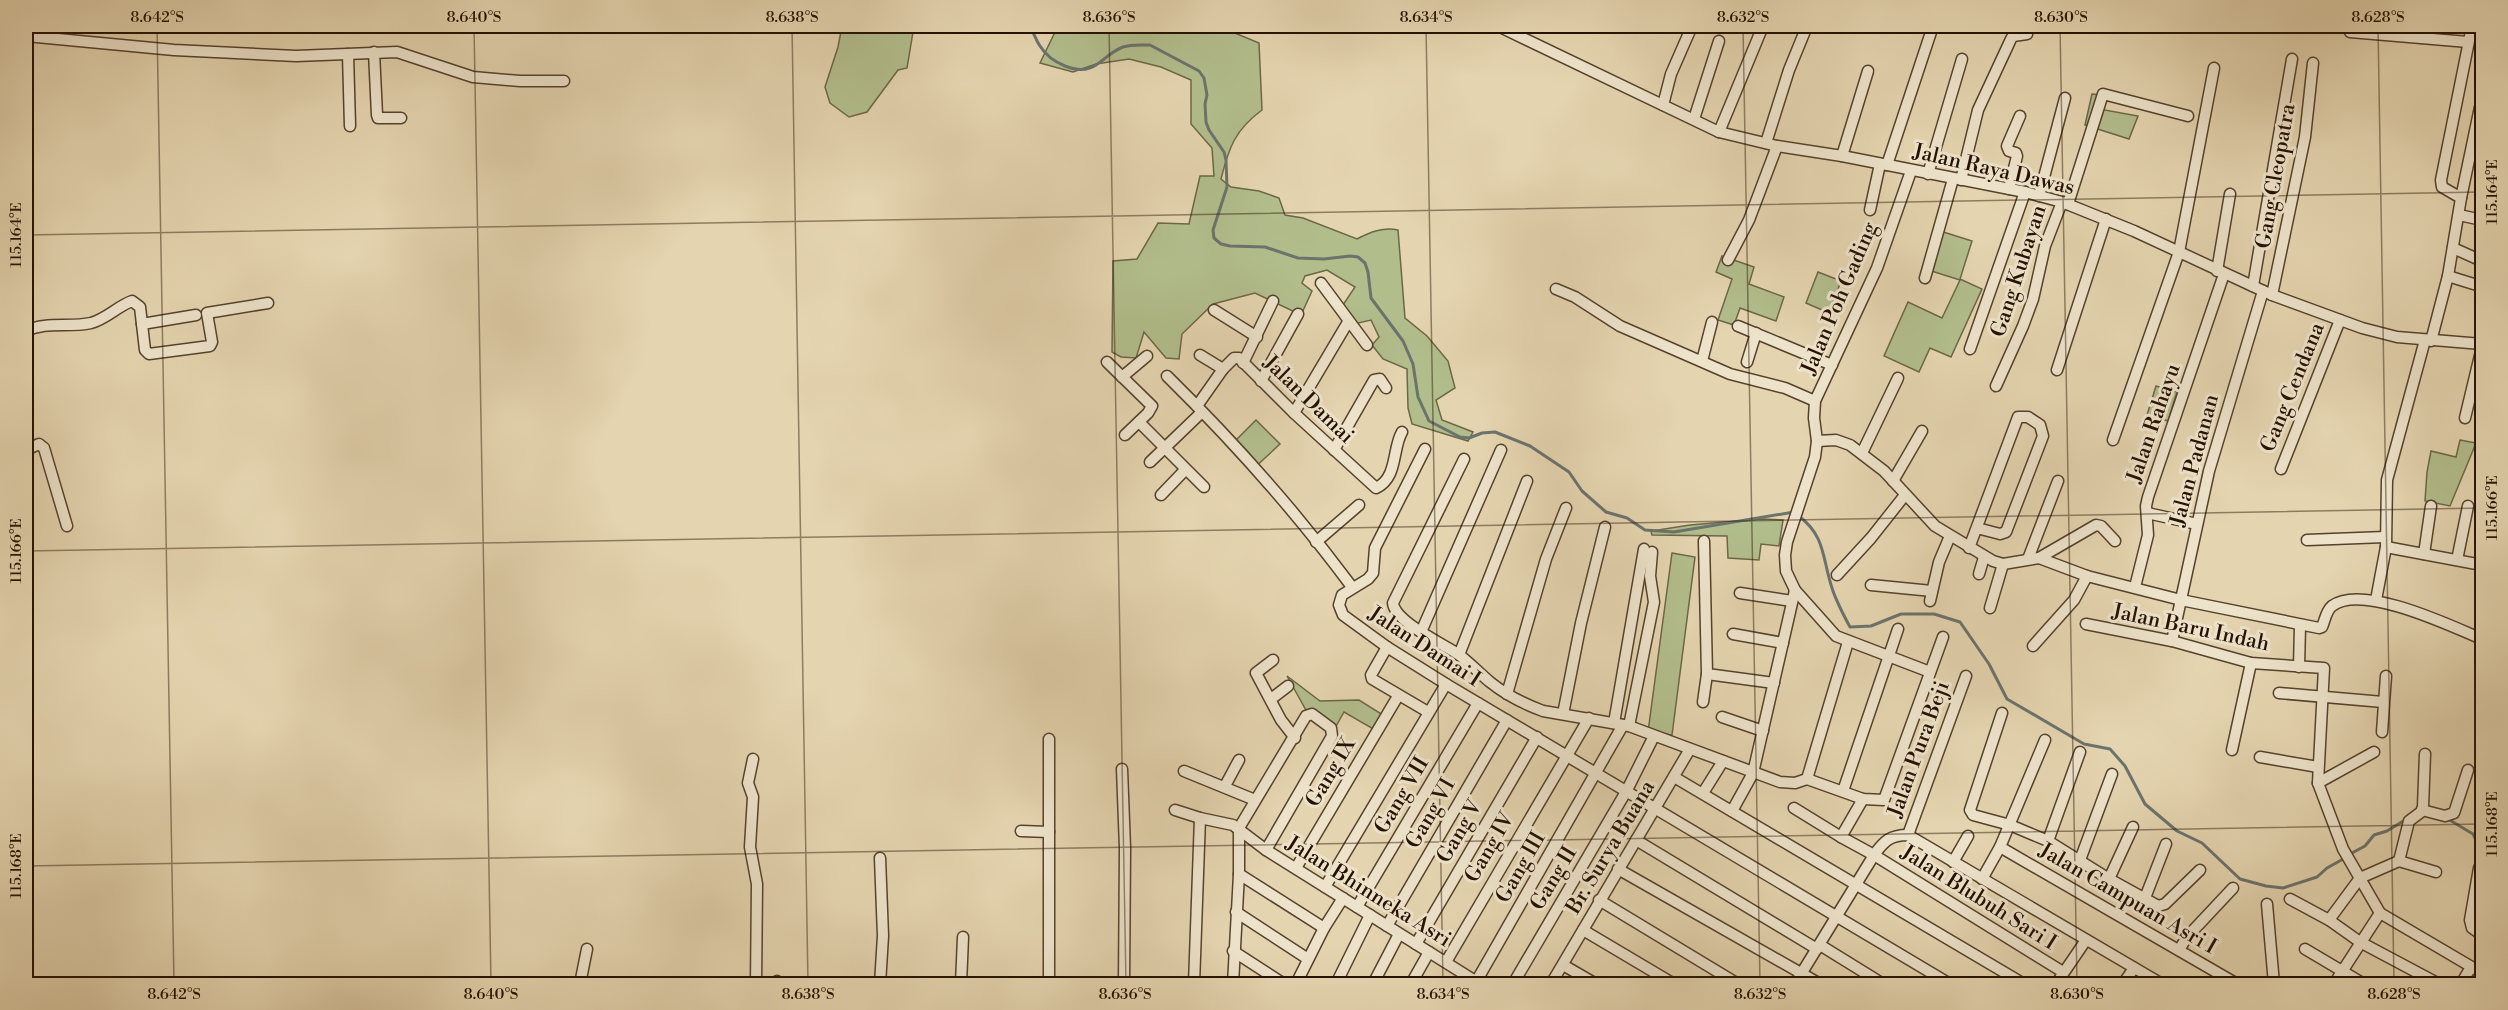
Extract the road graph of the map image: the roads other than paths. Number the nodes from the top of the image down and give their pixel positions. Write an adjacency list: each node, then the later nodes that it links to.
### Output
1 (1498, 26): 21 (street, Jalan Raya Dawas)
2 (1692, 26): 21 (street)
3 (1763, 26): 28 (street)
4 (1807, 26): 29 (street)
5 (1933, 26): 31 (street)
6 (2029, 26): 34 (street)
7 (2472, 26): 11 (street)
8 (2350, 32): 11 (street)
9 (26, 36): 13 (street)
10 (1719, 41): 26 (street)
11 (2468, 42): 39 (street)
12 (374, 52): 13 (street); 19 (street); 25 (street)
13 (348, 54): 27 (street)
14 (1962, 59): 33 (street)
15 (2292, 59): 55 (street)
16 (2313, 63): 55 (street, Gang Cleopatra)
17 (2214, 68): 46 (street)
18 (1868, 71): 30 (street)
19 (564, 81)
20 (2065, 98): 38 (street)
21 (1663, 105): 26 (street, Jalan Raya Dawas)
22 (2480, 107): 39 (street)
23 (2020, 116): 35 (street)
24 (2188, 116): 40 (street, Gang Kubayan)
25 (401, 118)
26 (1694, 120): 28 (street, Jalan Raya Dawas)
27 (350, 126)
28 (1719, 132): 29 (street, Jalan Raya Dawas)
29 (1771, 144): 30 (street, Jalan Raya Dawas); 47 (street)
30 (1842, 156): 31 (street, Jalan Raya Dawas)
31 (1884, 164): 32 (street, Jalan Raya Dawas); 41 (street)
32 (1911, 171): 33 (street, Jalan Raya Dawas); 79 (street, Jalan Poh Gading)
33 (1928, 174): 34 (street, Jalan Raya Dawas)
34 (1957, 180): 35 (street, Jalan Raya Dawas); 51 (street)
35 (2009, 189): 36 (street, Jalan Raya Dawas)
36 (2025, 192): 38 (street, Jalan Raya Dawas); 72 (street)
37 (2230, 194): 49 (street, Jalan Rahayu)
38 (2039, 196): 40 (street, Jalan Raya Dawas)
39 (2461, 198): 42 (street)
40 (2065, 203): 43 (street, Jalan Raya Dawas); 86 (street, Gang Kubayan)
41 (1870, 210)
42 (2459, 215): 44 (street); 45 (street)
43 (2106, 219): 46 (street, Jalan Raya Dawas); 81 (street)
44 (2482, 220)
45 (2453, 248): 48 (street); 50 (street)
46 (2179, 252): 49 (street, Jalan Raya Dawas); 96 (street)
47 (1728, 260)
48 (2482, 261)
49 (2221, 272): 55 (street, Jalan Raya Dawas); 118 (street, Jalan Rahayu)
50 (2448, 276): 53 (street); 69 (street)
51 (1925, 279)
52 (1321, 283): 62 (street)
53 (2480, 286)
54 (1556, 289): 75 (street)
55 (2262, 291): 61 (street, Jalan Raya Dawas); 119 (street, Jalan Padanan)
56 (1273, 301): 68 (street)
57 (268, 303): 64 (street)
58 (1214, 310): 68 (street)
59 (1298, 314): 85 (street)
60 (195, 315): 64 (street)
61 (2340, 320): 69 (street, Jalan Raya Dawas); 106 (street, Gang Cendana)
62 (1348, 322): 70 (street); 90 (street)
63 (1712, 322): 75 (street)
64 (142, 324): 66 (street)
65 (1738, 326): 67 (street)
66 (26, 331)
67 (1756, 333): 77 (street); 79 (street)
68 (1257, 337): 78 (street)
69 (2428, 340): 71 (street, Jalan Raya Dawas); 128 (street)
70 (1367, 345)
71 (2482, 345): 91 (street)
72 (1970, 349)
73 (1200, 355): 80 (street)
74 (1147, 356): 83 (street)
75 (1702, 361): 88 (street)
76 (1107, 362): 83 (street)
77 (1747, 362)
78 (1243, 363): 80 (street, Jalan Damai); 85 (street, Jalan Damai)
79 (1832, 365): 88 (street, Jalan Poh Gading)
80 (1223, 369): 89 (street)
81 (2057, 370)
82 (1167, 376): 89 (street)
83 (1122, 377): 92 (street)
84 (1898, 378): 103 (street)
85 (1261, 381): 90 (street, Jalan Damai)
86 (1996, 386)
87 (1386, 388): 100 (street)
88 (1815, 401): 97 (street, Jalan Poh Gading)
89 (1199, 409): 98 (street); 127 (street)
90 (1294, 413): 100 (street, Jalan Damai)
91 (2465, 418)
92 (1138, 422): 95 (street); 98 (street)
93 (1922, 431): 109 (street)
94 (1402, 432): 100 (street, Jalan Damai)
95 (1125, 435)
96 (2113, 440)
97 (1817, 441): 103 (street); 143 (street)
98 (1163, 447): 105 (street); 107 (street)
99 (26, 450): 120 (street)
100 (1334, 450)
101 (1425, 450): 140 (street, Jalan Damai I)
102 (1500, 450): 150 (street)
103 (1862, 453): 109 (street)
104 (1464, 459): 150 (street)
105 (1150, 462)
106 (2281, 469)
107 (1185, 470): 111 (street); 112 (street)
108 (1527, 481): 159 (street)
109 (1893, 481): 113 (street)
110 (2058, 481): 132 (street)
111 (1204, 487)
112 (1161, 495)
113 (1905, 495): 123 (street); 137 (street)
114 (1359, 505): 127 (street)
115 (2431, 506): 130 (street)
116 (2468, 506): 133 (street)
117 (1566, 508): 172 (street)
118 (2147, 513): 119 (street); 141 (street, Jalan Rahayu)
119 (2197, 524): 144 (street, Jalan Padanan)
120 (67, 526)
121 (1605, 527): 181 (street)
122 (1977, 528): 122 (street); 129 (street)
123 (1950, 536): 129 (street); 139 (street)
124 (2307, 540): 128 (street)
125 (1704, 541): 165 (street)
126 (2115, 541): 132 (street)
127 (1316, 542): 140 (street)
128 (2385, 542): 130 (street); 145 (street)
129 (1969, 548): 131 (street)
130 (2424, 554): 133 (street)
131 (1984, 557): 134 (street); 136 (street)
132 (2033, 559): 134 (street); 138 (street)
133 (2457, 560): 135 (street)
134 (2003, 564): 146 (street)
135 (2482, 565)
136 (1979, 574)
137 (1837, 575)
138 (2087, 576): 141 (street); 157 (street)
139 (1871, 585)
140 (1352, 587): 158 (street, Jalan Damai I)
141 (2135, 587): 144 (street)
142 (1740, 593): 143 (street)
143 (1794, 596): 155 (street); 156 (street)
144 (2181, 600): 148 (street); 154 (street, Jalan Padanan)
145 (2376, 600): 148 (street); 153 (street)
146 (1990, 608)
147 (2086, 624): 154 (street, Jalan Baru Indah)
148 (2300, 626): 163 (street)
149 (1898, 629): 160 (street)
150 (1421, 632): 159 (street)
151 (1733, 634): 156 (street)
152 (1943, 637): 164 (street)
153 (2482, 639)
154 (2172, 641): 162 (street, Jalan Baru Indah)
155 (1848, 642): 160 (street); 211 (street)
156 (1783, 643): 168 (street)
157 (2033, 646)
158 (1387, 647): 169 (street, Jalan Damai I); 173 (street)
159 (1459, 655): 172 (street)
160 (1889, 655): 164 (street); 215 (street)
161 (1273, 660): 175 (street)
162 (2251, 663): 163 (street, Jalan Baru Indah); 194 (street)
163 (2299, 667): 174 (street, Jalan Baru Indah)
164 (1930, 672): 217 (street)
165 (1707, 674): 168 (street); 176 (street)
166 (1966, 676): 230 (street, Jalan Pura Beji)
167 (2386, 676): 177 (street)
168 (1774, 683): 186 (street)
169 (1446, 684): 178 (street, Jalan Damai I); 179 (street)
170 (1288, 686): 175 (street)
171 (2279, 693): 174 (street)
172 (1507, 694): 181 (street)
173 (1398, 696): 179 (street); 244 (street, Gang IX)
174 (2324, 697): 177 (street); 203 (street)
175 (1271, 699): 190 (street)
176 (1704, 702)
177 (2383, 702): 187 (street)
178 (1478, 704): 184 (street, Jalan Damai I); 260 (street, Gang VII)
179 (1428, 712): 253 (street)
180 (2002, 713): 225 (street)
181 (1563, 714): 183 (street)
182 (1722, 717): 186 (street)
183 (1589, 718): 185 (street); 197 (street, Gang IV)
184 (1507, 720): 189 (street, Jalan Damai I); 266 (street, Gang VI)
185 (1622, 725): 185 (street); 188 (street); 207 (street, Gang III)
186 (1763, 731): 208 (street)
187 (2382, 732)
188 (1654, 736): 193 (street); 214 (street, Gang II)
189 (1537, 737): 197 (street, Jalan Damai I); 274 (street, Gang V)
190 (1295, 738): 218 (street); 237 (street)
191 (1049, 739): 229 (street)
192 (2045, 740): 225 (street)
193 (1690, 749): 202 (street); 210 (street, Br. Surya Buana)
194 (2232, 750)
195 (2080, 752): 234 (street)
196 (2374, 752): 212 (street)
197 (1567, 754): 207 (street, Jalan Damai I); 282 (street, Gang IV)
198 (2425, 754): 222 (street)
199 (2260, 757): 203 (street)
200 (753, 759): 292 (street)
201 (1239, 760): 213 (street)
202 (1723, 761): 208 (street); 216 (street)
203 (2318, 767): 212 (street)
204 (1122, 769): 296 (street)
205 (2468, 770): 222 (street)
206 (1184, 771): 213 (street)
207 (1597, 772): 214 (street, Jalan Damai I); 290 (street, Gang III)
208 (1753, 773): 211 (street); 223 (street)
209 (2112, 774): 240 (street)
210 (1674, 777): 216 (street); 219 (street, Br. Surya Buana)
211 (1806, 780): 215 (street)
212 (2318, 783): 249 (street)
213 (1225, 786): 218 (street)
214 (1627, 791): 219 (street, Jalan Damai I); 304 (street, Gang II)
215 (1843, 791): 217 (street)
216 (1703, 794): 223 (street)
217 (1863, 799): 232 (street)
218 (1255, 800): 227 (street)
219 (1656, 808): 233 (street, Br. Surya Buana); 264 (street)
220 (1794, 808): 232 (street, Jalan Blubuh Sari I)
221 (1175, 810): 224 (street)
222 (2422, 810): 241 (street)
223 (1732, 811): 252 (street)
224 (1200, 818): 227 (street); 297 (street)
225 (2010, 825): 234 (street); 236 (street)
226 (2133, 827): 251 (street)
227 (1239, 828): 237 (street, Jalan Bhinneka Asri); 248 (street)
228 (1021, 831): 229 (street)
229 (1049, 832): 295 (street)
230 (1908, 835): 238 (street); 242 (street)
231 (1968, 836): 242 (street)
232 (1840, 837): 238 (street, Jalan Blubuh Sari I)
233 (1636, 840): 245 (street, Br. Surya Buana); 275 (street)
234 (2048, 841): 240 (street)
235 (2166, 844): 256 (street)
236 (2000, 847): 250 (street); 278 (street, Jalan Campuan Asri I)
237 (1266, 850): 244 (street, Jalan Bhinneka Asri)
238 (1874, 855): 252 (street); 287 (street, Jalan Blubuh Sari I)
239 (880, 858): 293 (street)
240 (2080, 860): 251 (street)
241 (2399, 861): 247 (street); 249 (street)
242 (1953, 862): 250 (street)
243 (2479, 867): 270 (street)
244 (1296, 868): 253 (street, Jalan Bhinneka Asri)
245 (1618, 869): 258 (street, Br. Surya Buana); 289 (street)
246 (2200, 870): 256 (street)
247 (2436, 872)
248 (1239, 874): 261 (street); 267 (street)
249 (2360, 878): 262 (street); 265 (street)
250 (1982, 879): 272 (street)
251 (2109, 879): 256 (street)
252 (1855, 884): 264 (street); 313 (street)
253 (1325, 886): 255 (street, Jalan Bhinneka Asri)
254 (2232, 888): 278 (street)
255 (1343, 898): 260 (street, Jalan Bhinneka Asri); 267 (street)
256 (2145, 898)
257 (2290, 899): 265 (street)
258 (1599, 900): 268 (street, Br. Surya Buana); 308 (street)
259 (2267, 904): 318 (street)
260 (1357, 907): 263 (street, Jalan Bhinneka Asri)
261 (1236, 912): 279 (street); 281 (street)
262 (2380, 914): 273 (street); 284 (street)
263 (1370, 915): 266 (street, Jalan Bhinneka Asri); 301 (street)
264 (1837, 915): 275 (street); 312 (street)
265 (2329, 920): 273 (street)
266 (1387, 926): 269 (street, Jalan Bhinneka Asri)
267 (1324, 928): 281 (street)
268 (1583, 930): 283 (street, Br. Surya Buana); 307 (street)
269 (1399, 934): 274 (street, Jalan Bhinneka Asri); 302 (street)
270 (2482, 935)
271 (963, 937): 294 (street)
272 (2086, 940): 285 (street); 287 (street)
273 (2360, 942): 286 (street); 321 (street)
274 (1416, 944): 280 (street, Jalan Bhinneka Asri)
275 (1818, 947): 289 (street); 311 (street)
276 (587, 949): 291 (street)
277 (2305, 949): 286 (street)
278 (2179, 950): 317 (street, Jalan Campuan Asri I)
279 (1233, 951): 298 (street); 299 (street)
280 (1429, 952): 282 (street, Jalan Bhinneka Asri); 303 (street)
281 (1308, 959): 300 (street)
282 (1446, 962): 290 (street, Jalan Bhinneka Asri)
283 (1563, 965): 305 (street, Br. Surya Buana); 306 (street)
284 (2471, 967): 288 (street); 322 (street)
285 (2134, 968): 315 (street); 316 (street)
286 (2342, 971): 319 (street); 320 (street)
287 (2063, 972): 314 (street)
288 (2482, 973)
289 (1803, 974): 309 (street); 310 (street)
290 (1478, 983)
291 (580, 984)
292 (756, 984)
293 (880, 984)
294 (962, 984)
295 (1049, 984)
296 (1124, 984)
297 (1194, 984)
298 (1233, 984)
299 (1284, 984)
300 (1296, 984)
301 (1336, 984)
302 (1373, 984)
303 (1412, 984)
304 (1513, 984)
305 (1551, 984)
306 (1596, 984)
307 (1674, 984)
308 (1738, 984)
309 (1796, 984)
310 (1820, 984)
311 (1883, 984)
312 (1950, 984)
313 (2024, 984)
314 (2056, 984)
315 (2123, 984)
316 (2162, 984)
317 (2237, 984)
318 (2274, 984)
319 (2334, 984)
320 (2364, 984)
321 (2439, 984)
322 (2461, 984)

